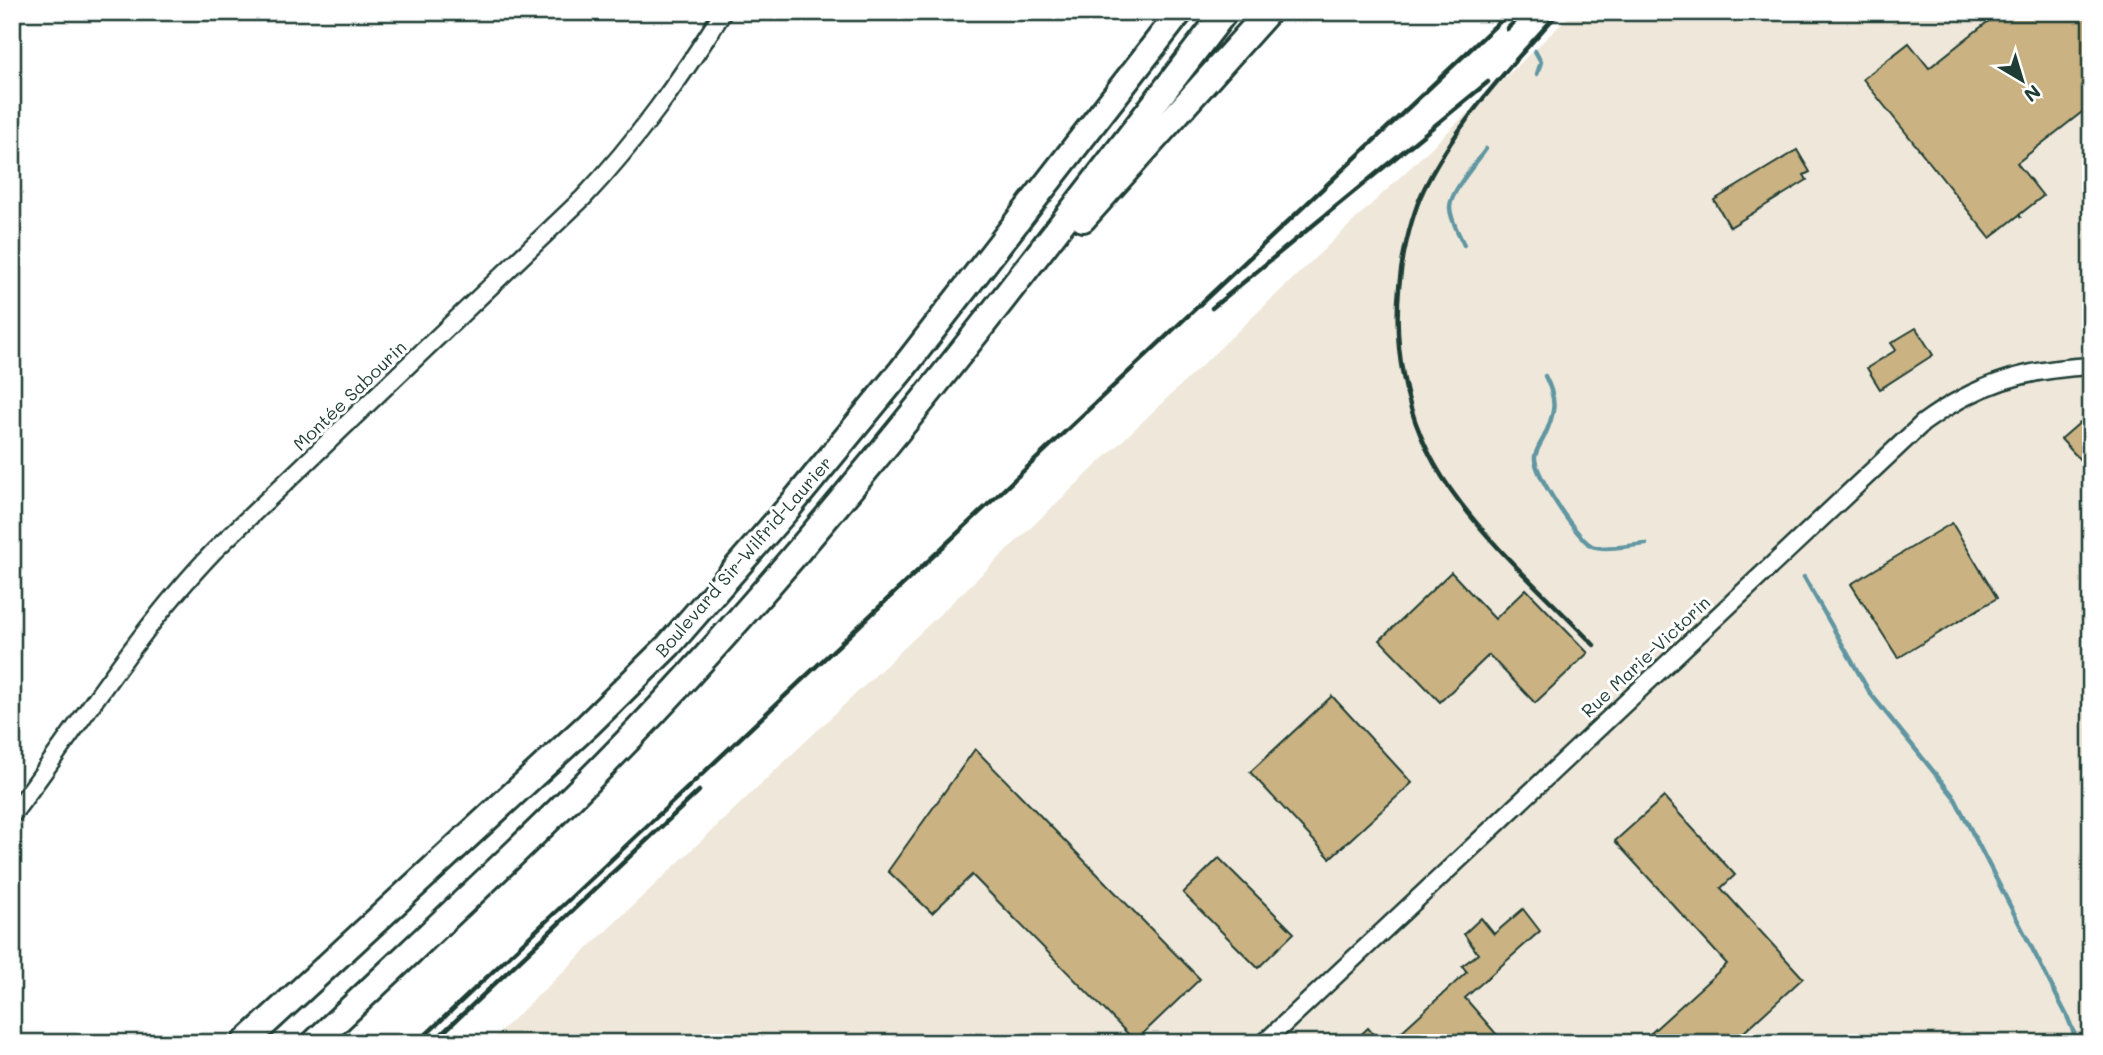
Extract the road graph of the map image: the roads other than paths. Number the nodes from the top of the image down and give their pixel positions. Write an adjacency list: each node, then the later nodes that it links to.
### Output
1 (723, 12): 9 (street, Montée Sabourin)
2 (1160, 12): 6 (highway)
3 (1180, 12): 6 (highway, Boulevard Sir-Wilfrid-Laurier)
4 (1225, 12): 8 (highway, Boulevard Sir-Wilfrid-Laurier)
5 (1268, 12): 8 (highway)
6 (1133, 71): 10 (highway, Boulevard Sir-Wilfrid-Laurier)
7 (2091, 366): 12 (street, Rue Marie-Victorin)
8 (939, 382): 11 (highway, Boulevard Sir-Wilfrid-Laurier)
9 (12, 815)
10 (244, 1043)
11 (314, 1043)
12 (1264, 1043)

